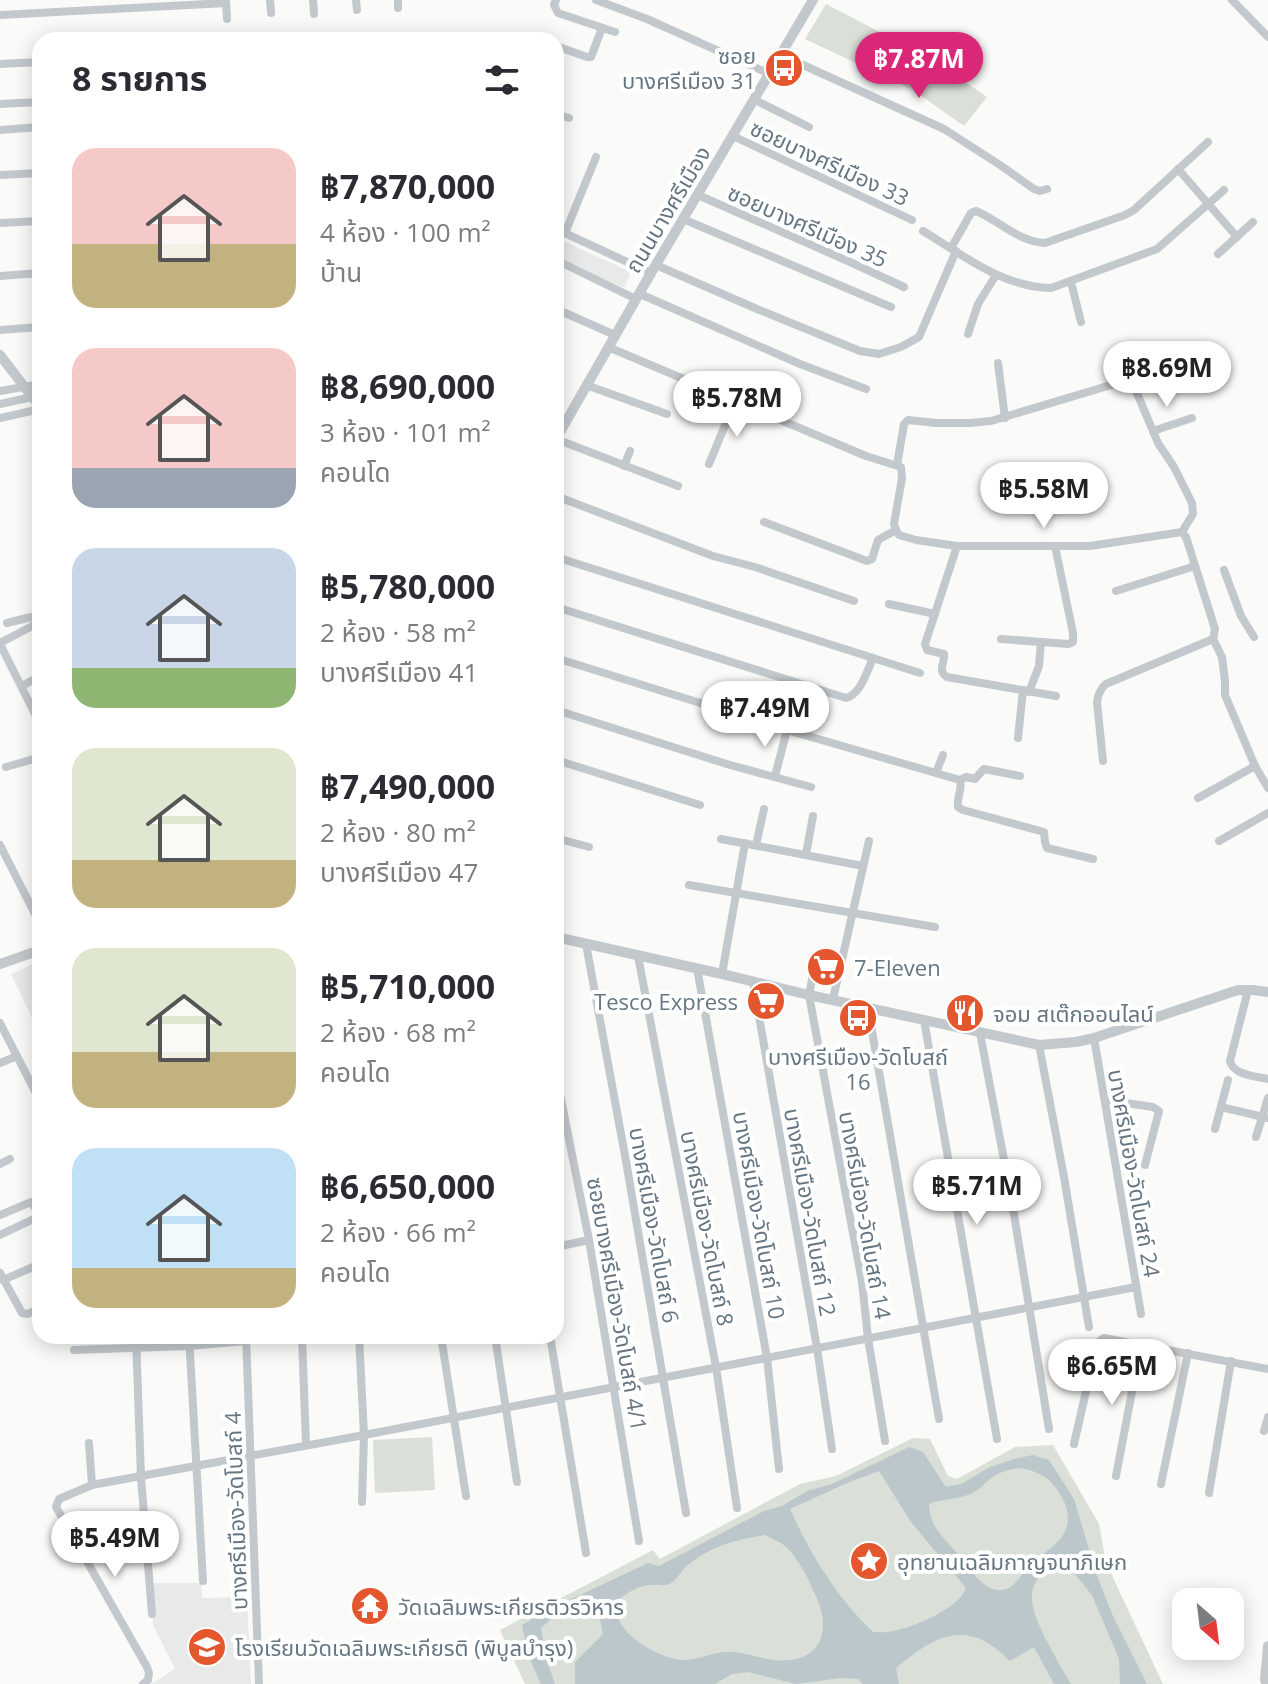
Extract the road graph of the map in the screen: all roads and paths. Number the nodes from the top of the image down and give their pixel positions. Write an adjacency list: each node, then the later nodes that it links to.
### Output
1 (270, 0): 11 (street)
2 (313, 0): 12 (street)
3 (556, 0): 15 (street)
4 (596, 0): 10 (street)
5 (629, 0): 10 (street)
6 (813, 0): 19 (street, ถนนบางศรีเมือง)
7 (1232, 0): 17 (street)
8 (226, 2): 9 (street); 14 (street)
9 (151, 4): 13 (street)
10 (626, 11): 22 (street)
11 (271, 13)
12 (314, 14)
13 (0, 15)
14 (227, 19)
15 (602, 28): 16 (street); 18 (street)
16 (615, 32)
17 (1268, 37)
18 (564, 49)
19 (781, 55): 22 (street, ถนนบางศรีเมือง); 35 (street)
20 (32, 62): 21 (street)
21 (0, 64)
22 (770, 74): 23 (street, ถนนบางศรีเมือง)
23 (755, 100): 26 (street); 29 (street, ถนนบางศรีเมือง)
24 (32, 102): 25 (street)
25 (0, 104)
26 (809, 127)
27 (32, 128): 28 (street)
28 (0, 130)
29 (733, 136): 37 (street, ถนนบางศรีเมือง); 40 (street, ซอยบางศรีเมือง 33)
30 (1208, 142): 32 (street)
31 (596, 157): 44 (street)
32 (1178, 169): 38 (street); 48 (street)
33 (32, 173): 34 (street)
34 (0, 175)
35 (1047, 189)
36 (1224, 190): 38 (street)
37 (698, 195): 39 (street, ถนนบางศรีเมือง); 56 (street, ซอยบางศรีเมือง 35)
38 (1208, 204): 47 (street); 55 (street)
39 (683, 219): 51 (street, ถนนบางศรีเมือง); 58 (street)
40 (912, 220)
41 (32, 221): 43 (street)
42 (1253, 222): 47 (street)
43 (0, 223)
44 (564, 223)
45 (923, 231): 48 (street)
46 (564, 233): 51 (street)
47 (1237, 237): 49 (street)
48 (954, 250): 51 (street); 53 (street)
49 (1218, 254)
50 (564, 264): 57 (street)
51 (654, 269): 57 (street, ถนนบางศรีเมือง)
52 (32, 274): 54 (street)
53 (996, 275): 55 (street); 63 (street)
54 (0, 276)
55 (1071, 282): 60 (street)
56 (904, 287)
57 (638, 297): 64 (street, ถนนบางศรีเมือง); 71 (street)
58 (891, 307)
59 (564, 313): 64 (street)
60 (1081, 322)
61 (32, 328): 62 (street)
62 (0, 330)
63 (968, 334)
64 (615, 335): 65 (street, ถนนบางศรีเมือง)
65 (608, 347): 69 (street, ถนนบางศรีเมือง); 74 (street)
66 (1, 357): 70 (street)
67 (998, 363): 79 (street)
68 (32, 385): 70 (street)
69 (586, 385): 77 (street); 81 (street, ถนนบางศรีเมือง)
70 (23, 387): 72 (street); 73 (street)
71 (866, 389)
72 (0, 391)
73 (32, 397): 75 (street)
74 (735, 401): 85 (street); 86 (street)
75 (0, 404)
76 (32, 410): 78 (street)
77 (667, 414)
78 (0, 418)
79 (1005, 418): 82 (street); 86 (street)
80 (1192, 418): 82 (street)
81 (564, 425)
82 (1153, 431): 92 (street)
83 (564, 442): 87 (street)
84 (630, 451): 87 (street)
85 (709, 464)
86 (897, 465): 91 (street)
87 (624, 466): 88 (street)
88 (678, 486)
89 (564, 499): 99 (street)
90 (764, 522): 91 (street)
91 (896, 530): 93 (street)
92 (1182, 532): 94 (street); 96 (street)
93 (957, 546): 94 (street); 102 (street)
94 (1055, 546): 109 (street)
95 (564, 560): 111 (street)
96 (1195, 566): 98 (street); 108 (street)
97 (1224, 570): 106 (street)
98 (1116, 591)
99 (854, 601)
100 (889, 604): 102 (street)
101 (564, 610): 111 (street)
102 (935, 614): 116 (street)
103 (32, 618): 104 (street)
104 (7, 623)
105 (32, 626): 110 (street)
106 (1254, 637)
107 (1001, 639): 109 (street)
108 (1213, 639): 124 (street); 127 (street)
109 (1041, 642): 116 (street)
110 (0, 644): 115 (street)
111 (873, 658): 113 (street)
112 (564, 660): 120 (street)
113 (920, 673)
114 (32, 680): 115 (street)
115 (22, 686): 118 (street)
116 (1026, 691): 117 (street); 121 (street)
117 (1056, 696)
118 (32, 707)
119 (564, 713): 129 (street)
120 (787, 730): 128 (street); 129 (street)
121 (1018, 738)
122 (943, 755): 128 (street)
123 (32, 761): 126 (street)
124 (1103, 761)
125 (564, 762): 135 (street)
126 (6, 767)
127 (1261, 769): 133 (street); 134 (street)
128 (936, 773): 131 (street)
129 (775, 776): 132 (street)
130 (1020, 776): 131 (street)
131 (960, 780): 148 (street)
132 (811, 787)
133 (1268, 788)
134 (1198, 798)
135 (700, 805)
136 (764, 809): 145 (street)
137 (1268, 813): 142 (street)
138 (813, 816): 147 (street)
139 (721, 839): 143 (street)
140 (564, 840): 146 (street)
141 (869, 841): 149 (street)
142 (1219, 841)
143 (745, 843): 145 (street); 151 (street)
144 (0, 845): 152 (street)
145 (756, 845): 147 (street)
146 (589, 847)
147 (806, 854): 149 (street)
148 (1093, 859)
149 (863, 866): 153 (street)
150 (689, 885): 151 (street)
151 (736, 894): 153 (street); 162 (street)
152 (32, 908)
153 (852, 913): 154 (street); 167 (street)
154 (935, 927)
155 (564, 939): 156 (street)
156 (586, 944): 158 (street); 223 (street, บางศรีเมือง-วัดโบสถ์ 6)
157 (32, 952): 159 (street)
158 (638, 956): 161 (street); 221 (street, บางศรีเมือง-วัดโบสถ์ 8)
159 (1, 960)
160 (815, 965): 166 (street)
161 (697, 968): 162 (street); 219 (street, บางศรีเมือง-วัดโบสถ์ 10)
162 (722, 974): 163 (street)
163 (753, 982): 166 (street); 216 (street, บางศรีเมือง-วัดโบสถ์ 12)
164 (1248, 990): 165 (street); 172 (street); 176 (street)
165 (1268, 992)
166 (809, 995): 167 (street); 205 (street, บางศรีเมือง-วัดโบสถ์ 14)
167 (833, 999): 168 (street)
168 (868, 1008): 169 (street); 203 (street)
169 (924, 1020): 171 (street); 202 (street)
170 (0, 1023): 174 (street)
171 (980, 1033): 173 (street); 199 (street)
172 (1094, 1038): 173 (street); 180 (street, บางศรีเมือง-วัดโบสถ์ 24)
173 (1039, 1045): 198 (street)
174 (17, 1056): 175 (street); 178 (street)
175 (0, 1063)
176 (1268, 1079)
177 (1228, 1080): 181 (street)
178 (32, 1085)
179 (1268, 1098): 183 (street)
180 (1105, 1100): 188 (street); 197 (street, บางศรีเมือง-วัดโบสถ์ 24)
181 (1221, 1107): 183 (street); 184 (street)
182 (564, 1114): 193 (street, ซอยบางศรีเมือง-วัดโบสถ์ 4/1)
183 (1265, 1117): 185 (street)
184 (1215, 1129)
185 (1256, 1137)
186 (10, 1159): 187 (street)
187 (0, 1164)
188 (1145, 1165)
189 (32, 1204): 190 (street)
190 (0, 1215)
191 (32, 1220): 192 (street)
192 (0, 1235)
193 (589, 1240): 194 (street); 224 (street, ซอยบางศรีเมือง-วัดโบสถ์ 4/1)
194 (564, 1245)
195 (32, 1267): 196 (street)
196 (2, 1277): 200 (street)
197 (1136, 1287): 198 (street); 201 (street, บางศรีเมือง-วัดโบสถ์ 24)
198 (1084, 1297): 199 (street); 204 (street)
199 (1030, 1307): 202 (street); 230 (street)
200 (32, 1312)
201 (1141, 1314)
202 (976, 1317): 203 (street); 233 (street)
203 (923, 1327): 205 (street); 229 (street)
204 (1089, 1327)
205 (868, 1338): 216 (street); 234 (street, บางศรีเมือง-วัดโบสถ์ 14)
206 (162, 1344): 215 (street)
207 (189, 1344): 240 (street)
208 (246, 1344): 239 (street, บางศรีเมือง-วัดโบสถ์ 4)
209 (302, 1344): 237 (street)
210 (359, 1344): 232 (street)
211 (442, 1344): 227 (street)
212 (496, 1344): 226 (street)
213 (551, 1344): 225 (street)
214 (1141, 1344): 218 (street); 236 (street); 242 (street)
215 (136, 1347): 217 (street); 243 (street)
216 (817, 1348): 219 (street); 238 (street, บางศรีเมือง-วัดโบสถ์ 12)
217 (74, 1350)
218 (1188, 1353): 220 (street); 245 (street)
219 (767, 1358): 221 (street); 241 (street, บางศรีเมือง-วัดโบสถ์ 10)
220 (1231, 1361): 222 (street); 247 (street)
221 (716, 1367): 223 (street); 250 (street, บางศรีเมือง-วัดโบสถ์ 8)
222 (1268, 1369)
223 (663, 1377): 224 (street); 251 (street, บางศรีเมือง-วัดโบสถ์ 6)
224 (614, 1387): 225 (street); 254 (street, ซอยบางศรีเมือง-วัดโบสถ์ 4/1)
225 (561, 1397): 226 (street); 255 (street)
226 (507, 1407): 227 (street); 244 (street)
227 (455, 1417): 232 (street); 248 (street)
228 (1268, 1417): 231 (street)
229 (939, 1419)
230 (1049, 1429)
231 (1264, 1431)
232 (364, 1435): 237 (street); 249 (street)
233 (997, 1439)
234 (885, 1441)
235 (89, 1443): 246 (street)
236 (1074, 1444)
237 (306, 1445): 239 (street)
238 (832, 1449)
239 (251, 1454): 240 (street); 260 (street, บางศรีเมือง-วัดโบสถ์ 4)
240 (196, 1466): 243 (street); 256 (street)
241 (779, 1469)
242 (1116, 1476)
243 (141, 1477): 246 (street); 252 (street)
244 (517, 1482)
245 (1161, 1484)
246 (92, 1485): 259 (street)
247 (1209, 1493)
248 (466, 1496)
249 (362, 1502)
250 (737, 1508)
251 (686, 1513)
252 (145, 1522): 253 (street); 257 (street)
253 (110, 1526)
254 (639, 1541)
255 (586, 1553)
256 (203, 1581)
257 (152, 1614)
258 (1268, 1648): 261 (street); 262 (street)
259 (143, 1684)
260 (259, 1684)
261 (1259, 1684)
262 (1267, 1684)

